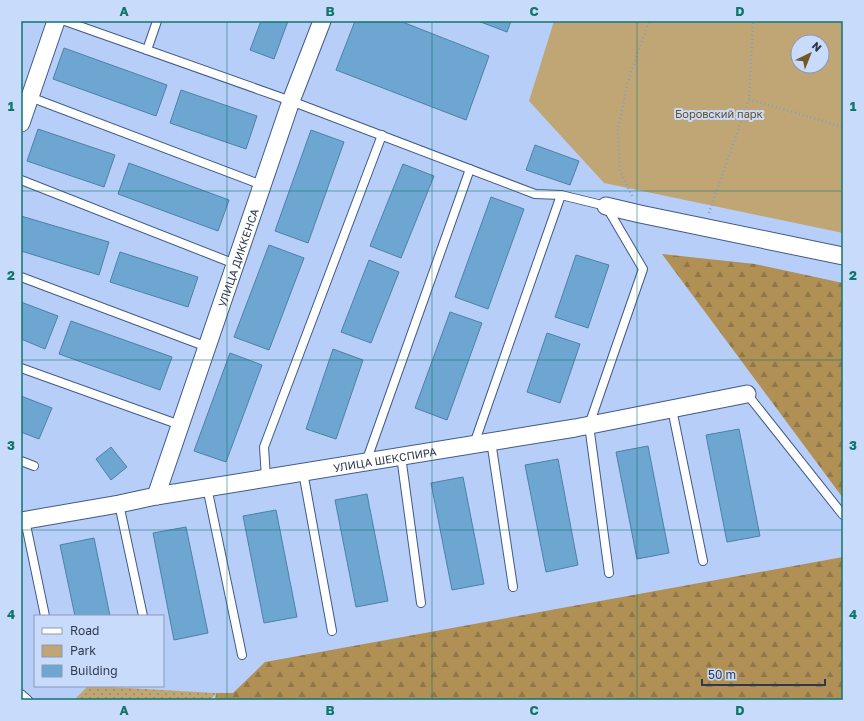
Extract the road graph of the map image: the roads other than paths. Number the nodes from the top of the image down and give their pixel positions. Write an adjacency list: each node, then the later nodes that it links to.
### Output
1 (56, 21): 6 (street)
2 (65, 21): 5 (lane)
3 (157, 21): 5 (lane)
4 (322, 21): 7 (street, УЛИЦА ДИККЕНСА)
5 (147, 50): 7 (lane)
6 (30, 97): 8 (street); 12 (lane)
7 (291, 101): 9 (lane); 12 (street, УЛИЦА ДИККЕНСА)
8 (21, 123)
9 (382, 135): 10 (lane); 31 (lane)
10 (470, 169): 13 (lane); 28 (lane)
11 (21, 180): 16 (lane)
12 (262, 185): 16 (street, УЛИЦА ДИККЕНСА)
13 (561, 195): 14 (lane); 25 (lane)
14 (606, 206): 15 (street); 23 (lane)
15 (843, 256)
16 (235, 264): 18 (street, УЛИЦА ДИККЕНСА)
17 (21, 277): 18 (lane)
18 (207, 346): 22 (street, УЛИЦА ДИККЕНСА)
19 (21, 368): 22 (lane)
20 (747, 394): 21 (street, УЛИЦА ШЕКСПИРА); 35 (lane)
21 (672, 409): 23 (street, УЛИЦА ШЕКСПИРА); 37 (lane)
22 (180, 425): 33 (street, УЛИЦА ДИККЕНСА)
23 (589, 425): 24 (street, УЛИЦА ШЕКСПИРА); 38 (lane)
24 (491, 441): 25 (street, УЛИЦА ШЕКСПИРА); 39 (lane)
25 (474, 444): 26 (street, УЛИЦА ШЕКСПИРА)
26 (401, 456): 28 (street, УЛИЦА ШЕКСПИРА); 40 (lane)
27 (21, 461): 29 (lane)
28 (366, 462): 30 (street, УЛИЦА ШЕКСПИРА)
29 (34, 466)
30 (303, 472): 31 (street, УЛИЦА ШЕКСПИРА); 43 (lane)
31 (266, 478): 32 (street, УЛИЦА ШЕКСПИРА)
32 (207, 487): 33 (street, УЛИЦА ШЕКСПИРА); 44 (lane)
33 (156, 496): 34 (street, УЛИЦА ШЕКСПИРА)
34 (119, 504): 36 (street, УЛИЦА ШЕКСПИРА); 42 (lane)
35 (843, 515)
36 (23, 521): 41 (lane)
37 (702, 561)
38 (609, 574)
39 (513, 588)
40 (421, 603)
41 (45, 615)
42 (143, 615)
43 (332, 632)
44 (242, 655)
45 (21, 694): 46 (lane)
46 (28, 700)

